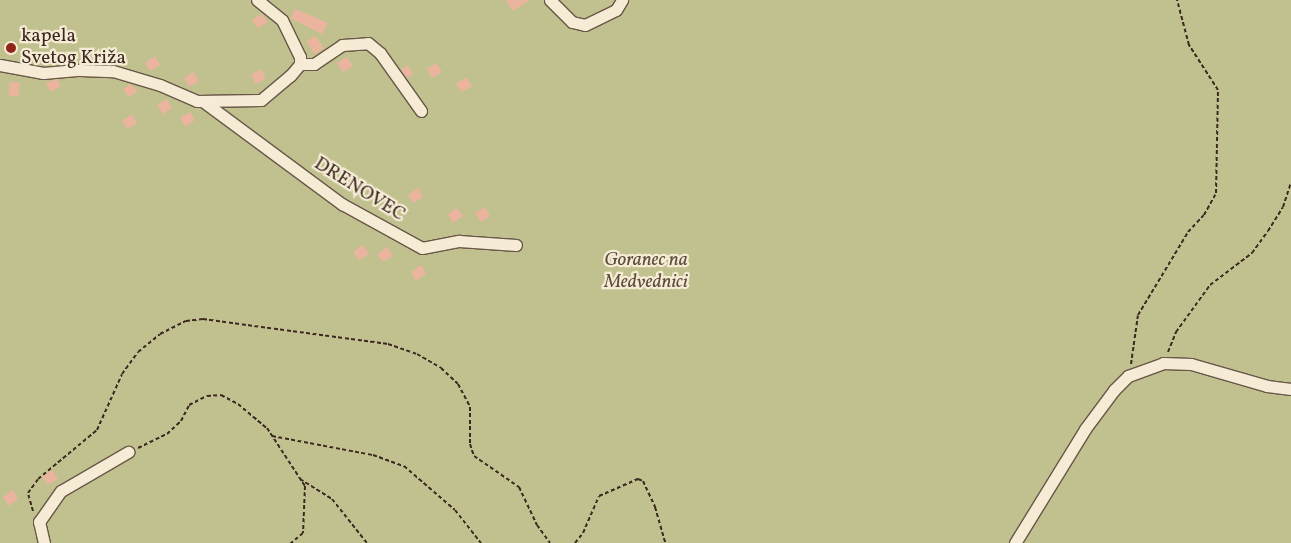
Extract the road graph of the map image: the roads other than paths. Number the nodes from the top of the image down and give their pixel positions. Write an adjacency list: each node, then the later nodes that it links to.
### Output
1 (257, 0): 5 (street)
2 (550, 0): 3 (street)
3 (622, 0)
4 (0, 64): 6 (street)
5 (300, 64): 6 (street); 7 (street)
6 (204, 102): 8 (street, DRENOVEC)
7 (421, 110)
8 (516, 245)
9 (1291, 389): 12 (street)
10 (128, 452): 11 (street)
11 (44, 543)
12 (1015, 543)

